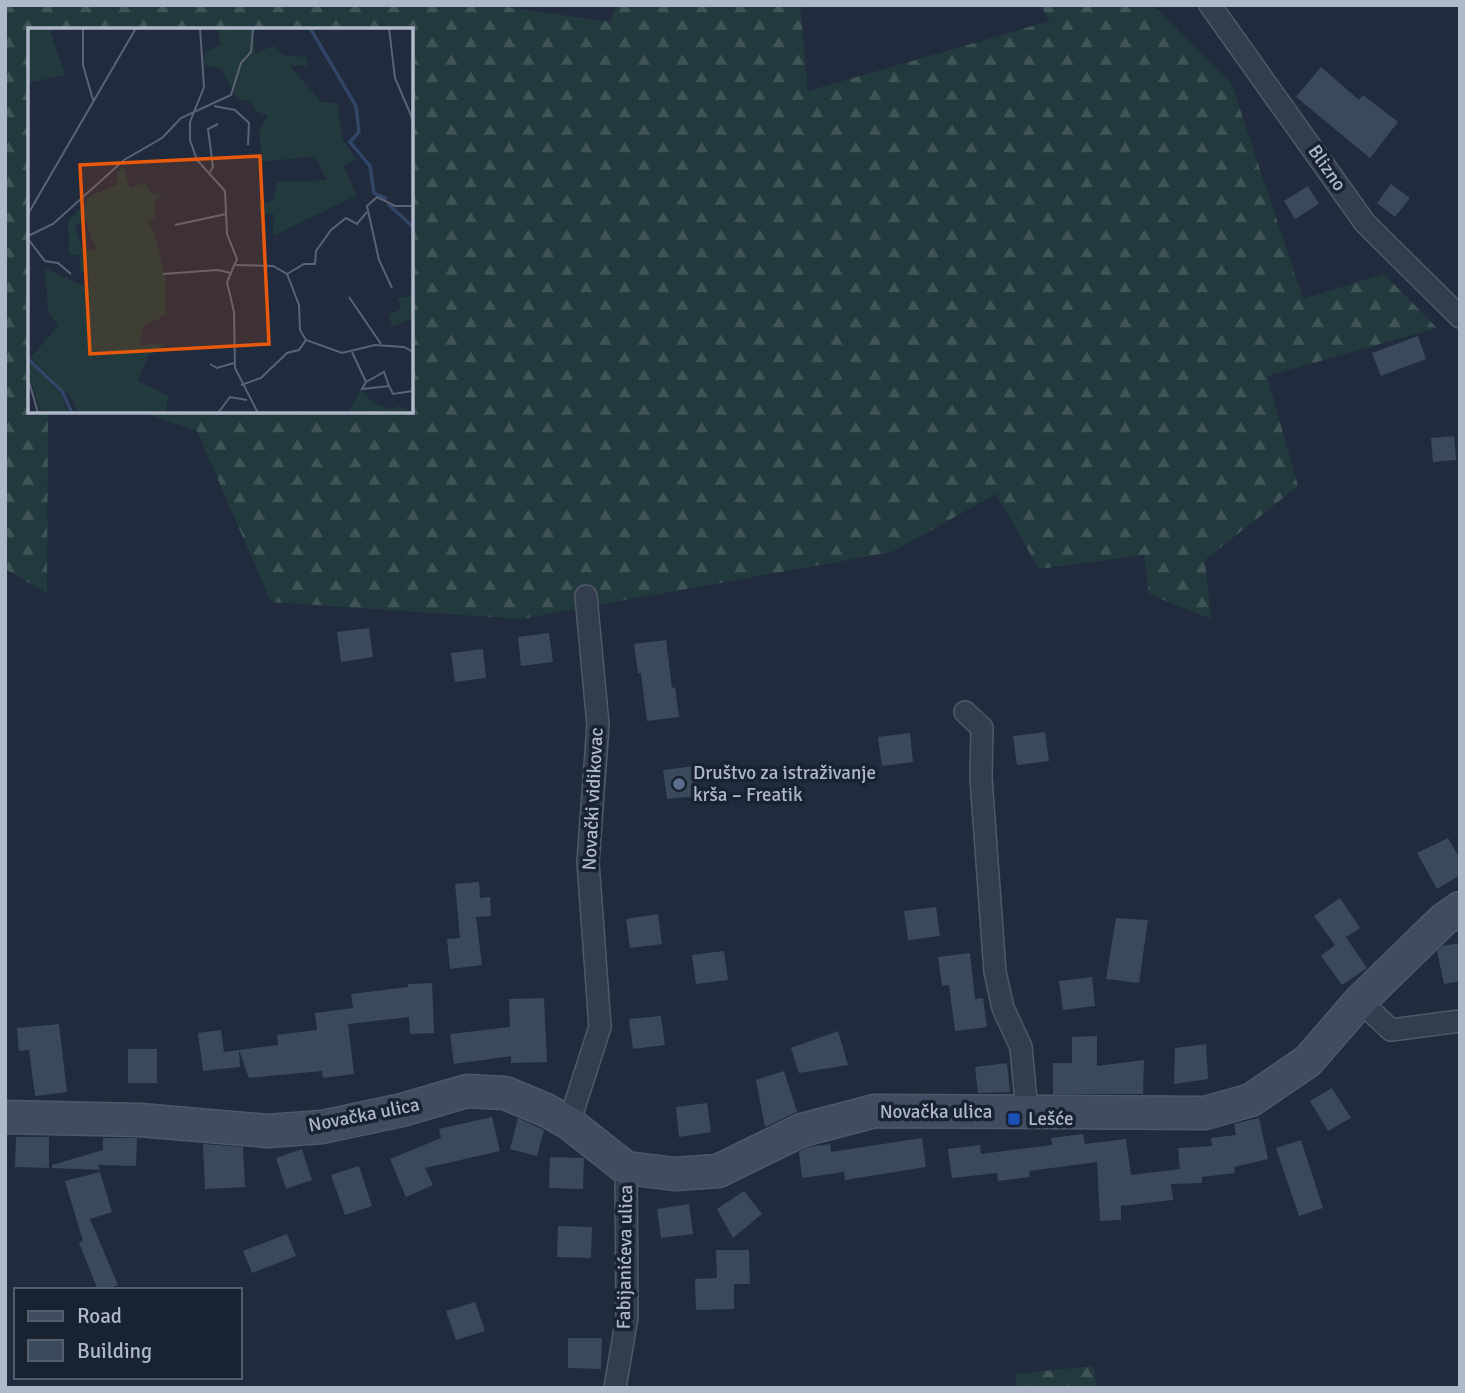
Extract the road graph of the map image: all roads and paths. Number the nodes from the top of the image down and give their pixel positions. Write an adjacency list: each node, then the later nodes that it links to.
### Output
1 (1209, 5): 2 (street, Blizno)
2 (1460, 317)
3 (586, 596): 10 (street, Novački vidikovac)
4 (965, 712): 8 (street)
5 (1460, 908): 6 (street, Novačka ulica)
6 (1360, 1001): 7 (street); 8 (street, Novačka ulica)
7 (1460, 1021)
8 (1027, 1112): 11 (street, Novačka ulica)
9 (5, 1117): 10 (street, Novačka ulica)
10 (569, 1123): 11 (street, Novačka ulica)
11 (626, 1168): 12 (street, Fabijanićeva ulica)
12 (615, 1388)

